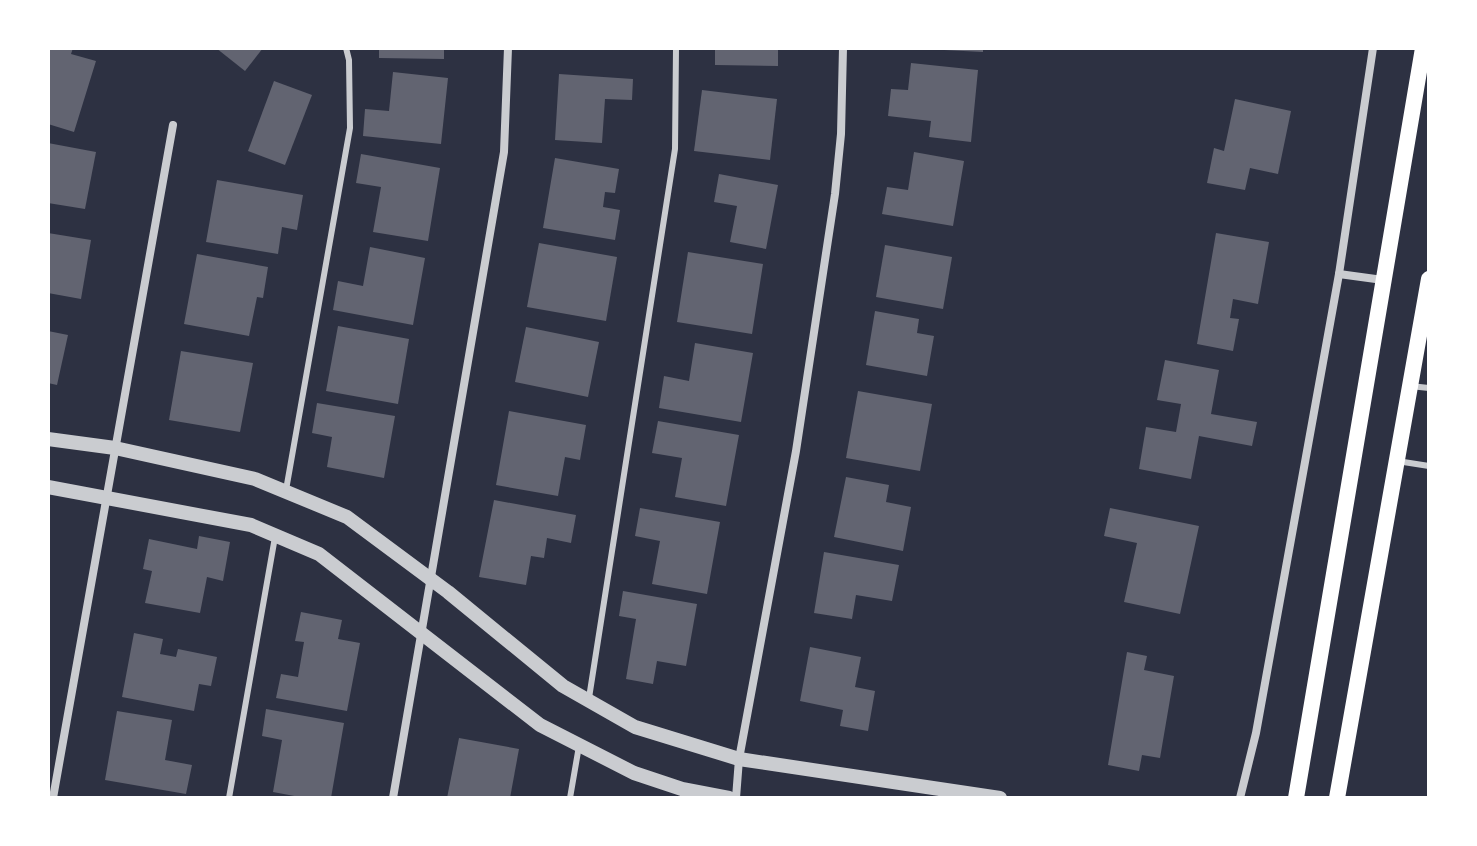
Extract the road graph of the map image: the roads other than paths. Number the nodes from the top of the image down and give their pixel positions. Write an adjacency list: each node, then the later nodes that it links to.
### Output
1 (346, 48): 18 (lane)
2 (508, 48): 21 (street)
3 (676, 48): 23 (lane)
4 (843, 48): 25 (street)
5 (1373, 48): 8 (street)
6 (1423, 48): 10 (main road)
7 (173, 125): 14 (street)
8 (1339, 274): 10 (street); 33 (street)
9 (1429, 279): 11 (main road)
10 (1383, 280): 34 (main road)
11 (1410, 386): 12 (lane); 15 (main road)
12 (1429, 388)
13 (48, 439): 14 (street)
14 (115, 448): 18 (street); 19 (street)
15 (1397, 461): 16 (lane); 35 (main road)
16 (1429, 466)
17 (48, 487): 19 (street)
18 (286, 491): 21 (street)
19 (107, 496): 20 (street); 26 (street)
20 (275, 534): 22 (street); 27 (lane)
21 (429, 578): 22 (street); 23 (street)
22 (422, 633): 24 (street); 28 (street)
23 (589, 700): 25 (street)
24 (579, 746): 29 (lane); 30 (street)
25 (739, 759): 31 (street); 32 (street)
26 (53, 798)
27 (229, 798)
28 (393, 798)
29 (570, 798)
30 (729, 798)
31 (736, 798)
32 (1000, 798)
33 (1240, 798)
34 (1296, 798)
35 (1337, 798)

